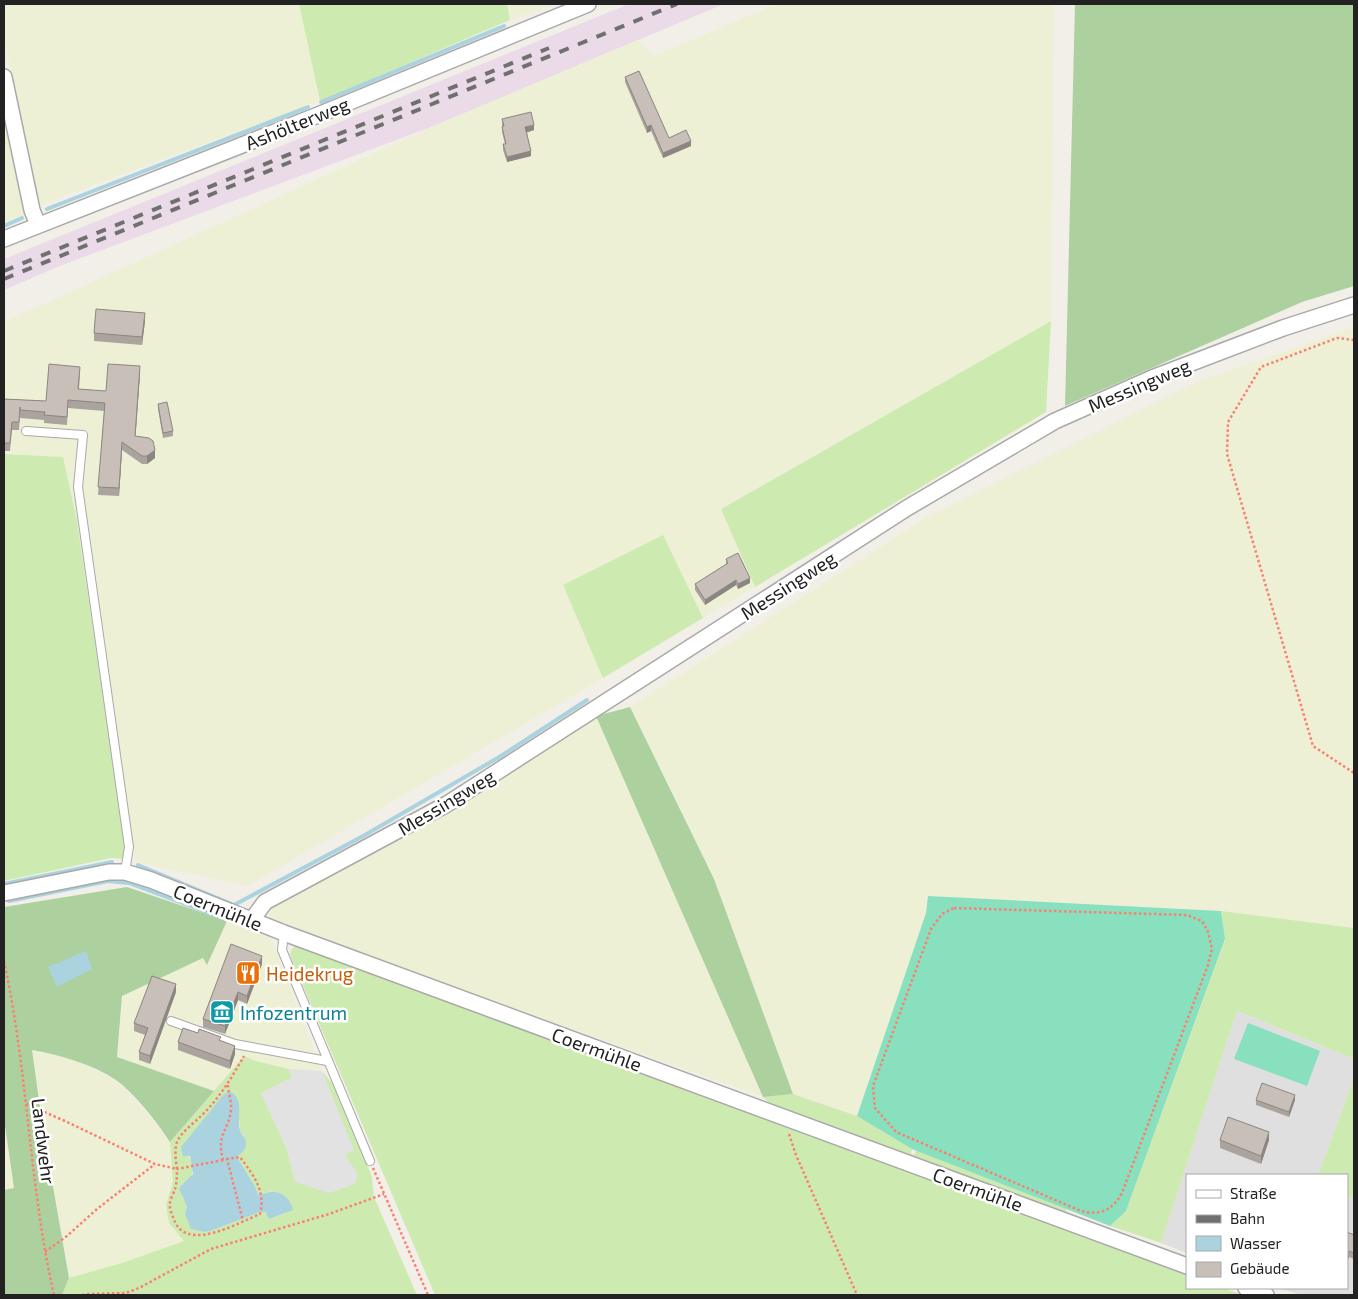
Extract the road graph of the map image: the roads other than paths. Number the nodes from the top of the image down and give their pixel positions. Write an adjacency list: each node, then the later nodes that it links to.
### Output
1 (588, 4): 3 (street, Ashölterweg)
2 (4, 77): 3 (street)
3 (38, 225): 4 (street, Ashölterweg)
4 (4, 239)
5 (1354, 305): 9 (street, Messingweg)
6 (26, 431): 7 (lane)
7 (125, 872): 8 (street, Coermühle); 9 (street, Coermühle)
8 (4, 892)
9 (251, 921): 10 (street, Coermühle)
10 (284, 933): 12 (lane); 14 (street, Coermühle)
11 (172, 1021): 12 (lane)
12 (327, 1061): 13 (lane)
13 (370, 1161)
14 (1186, 1266)
15 (1249, 1289): 16 (street)
16 (1266, 1295)

